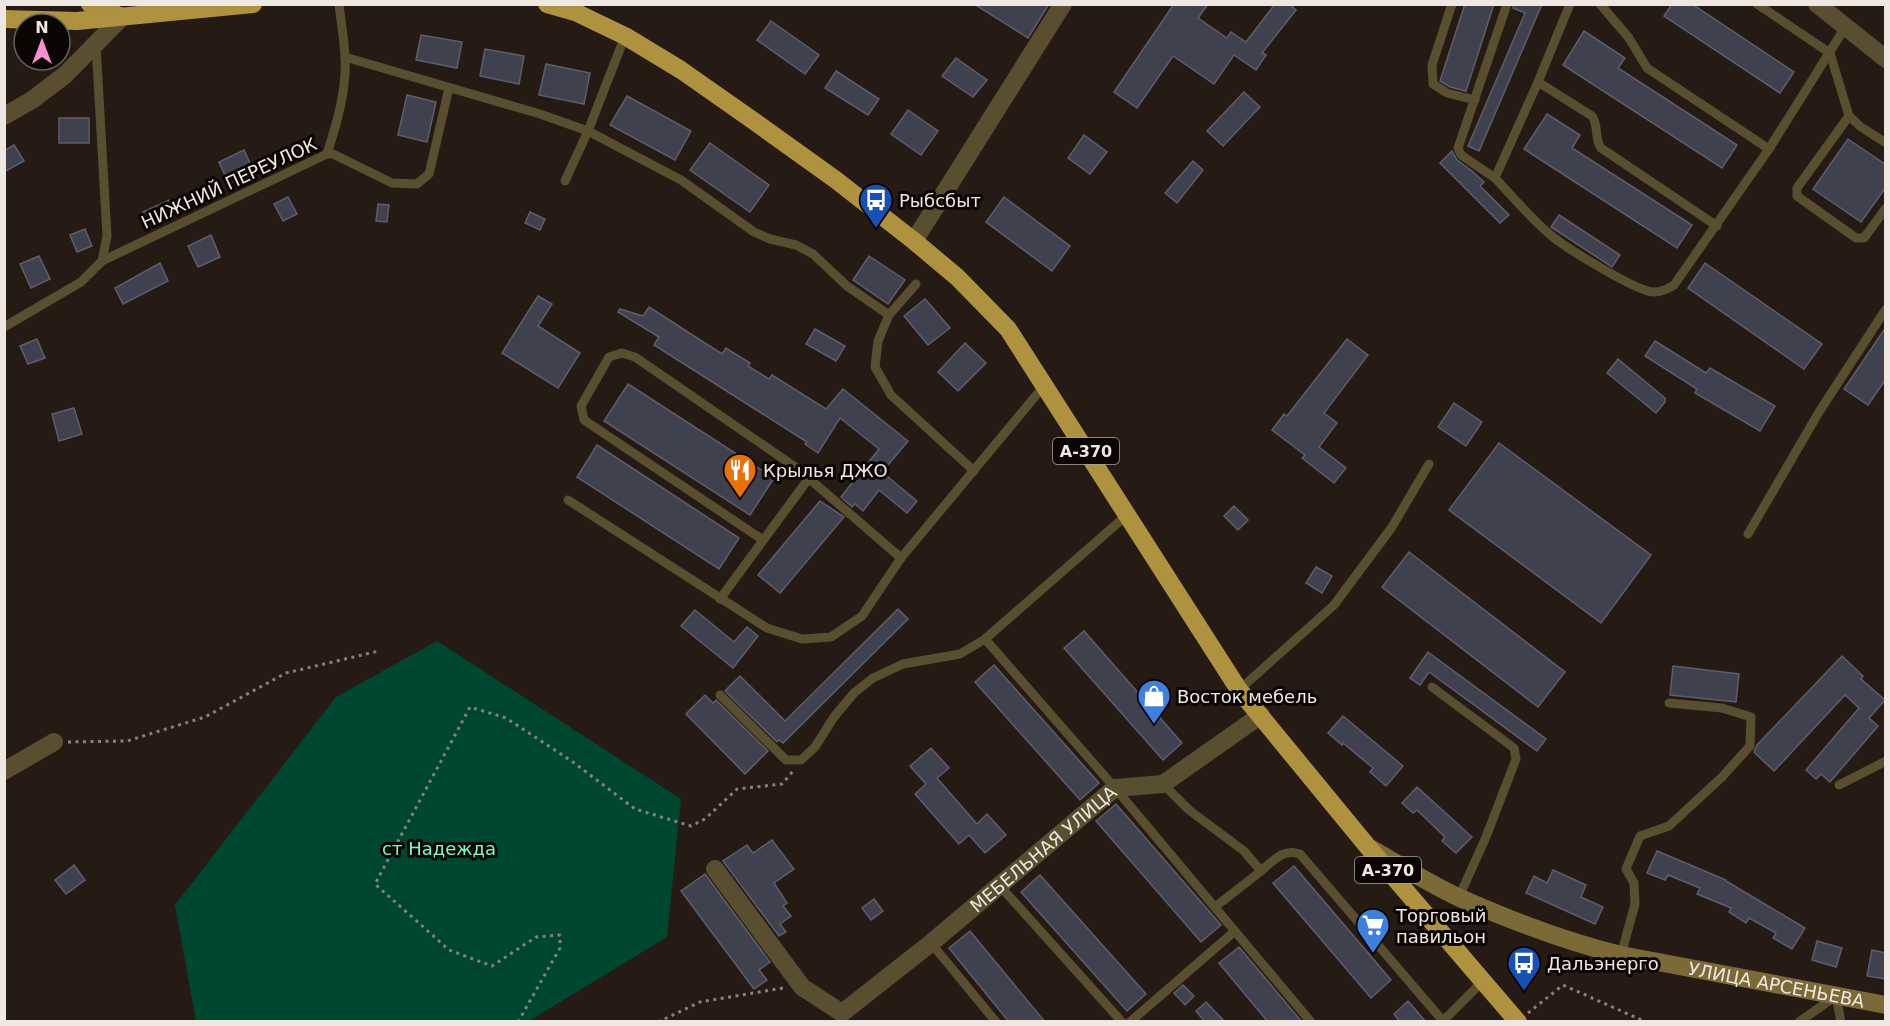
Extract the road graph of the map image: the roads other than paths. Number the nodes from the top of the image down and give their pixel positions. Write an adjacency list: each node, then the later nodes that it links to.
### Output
1 (254, 4): 12 (highway)
2 (339, 4): 18 (lane)
3 (547, 4): 15 (highway, А-370)
4 (1063, 4): 33 (street)
5 (1452, 4): 22 (lane)
6 (1507, 4): 22 (lane)
7 (1570, 4): 20 (lane)
8 (1600, 4): 27 (lane)
9 (1757, 4): 17 (lane)
10 (96, 5): 12 (highway)
11 (1823, 6): 14 (street)
12 (122, 17): 13 (highway); 16 (street)
13 (4, 19)
14 (1846, 26): 17 (lane); 19 (street)
15 (625, 36): 25 (lane); 33 (highway, А-370)
16 (96, 44): 23 (street); 34 (lane)
17 (1830, 53): 24 (lane); 27 (lane)
18 (345, 57): 21 (lane); 28 (lane)
19 (1886, 59)
20 (1538, 82): 29 (lane); 32 (lane)
21 (449, 88): 25 (lane); 28 (lane, НИЖНИЙ ПЕРЕУЛОК)
22 (1475, 100): 29 (lane)
23 (4, 116)
24 (1849, 116): 26 (lane); 31 (lane)
25 (588, 131): 30 (lane); 37 (lane)
26 (1886, 142)
27 (1769, 149): 32 (lane)
28 (327, 154): 34 (lane, НИЖНИЙ ПЕРЕУЛОК)
29 (1495, 178): 32 (lane)
30 (565, 181)
31 (1886, 208)
32 (1717, 226)
33 (914, 241): 39 (highway, А-370)
34 (102, 261): 38 (lane, НИЖНИЙ ПЕРЕУЛОК)
35 (916, 284): 37 (lane)
36 (1886, 309): 45 (lane)
37 (889, 315): 41 (lane)
38 (4, 327)
39 (1043, 387): 41 (lane); 44 (highway, А-370)
40 (1428, 464): 51 (lane)
41 (974, 471): 47 (lane)
42 (808, 478): 46 (lane); 46 (lane); 47 (lane)
43 (568, 500): 48 (lane)
44 (1128, 514): 49 (lane); 51 (highway, А-370)
45 (1748, 534)
46 (763, 540): 48 (lane)
47 (901, 558): 48 (lane)
48 (720, 599)
49 (985, 639): 52 (lane); 60 (lane)
50 (1432, 687): 65 (lane)
51 (1239, 690): 54 (highway, А-370)
52 (720, 695)
53 (1669, 703): 69 (lane)
54 (1261, 715): 58 (street); 61 (highway, А-370)
55 (54, 742): 57 (street)
56 (1886, 761): 59 (lane)
57 (4, 771)
58 (1163, 784): 60 (street, МЕБЕЛЬНАЯ УЛИЦА); 63 (lane)
59 (1839, 785)
60 (1115, 788): 64 (street, МЕБЕЛЬНАЯ УЛИЦА); 66 (lane)
61 (1368, 847): 65 (street, УЛИЦА АРСЕНЬЕВА); 70 (highway, А-370)
62 (715, 869): 73 (street)
63 (1261, 871): 66 (lane); 75 (lane)
64 (1000, 886): 68 (street, МЕБЕЛЬНАЯ УЛИЦА); 77 (lane)
65 (1459, 897): 69 (street, УЛИЦА АРСЕНЬЕВА)
66 (1215, 907): 67 (lane)
67 (1235, 931): 78 (lane); 79 (lane)
68 (931, 943): 73 (street, МЕБЕЛЬНАЯ УЛИЦА); 76 (lane)
69 (1621, 955): 71 (street, УЛИЦА АРСЕНЬЕВА)
70 (1484, 981): 74 (highway, А-370); 75 (lane)
71 (1836, 996): 72 (street, УЛИЦА АРСЕНЬЕВА); 80 (lane); 81 (lane)
72 (1886, 1005)
73 (844, 1017)
74 (1522, 1018)
75 (1442, 1021)
76 (996, 1022)
77 (1122, 1022)
78 (1130, 1022)
79 (1311, 1022)
80 (1799, 1022)
81 (1841, 1022)

